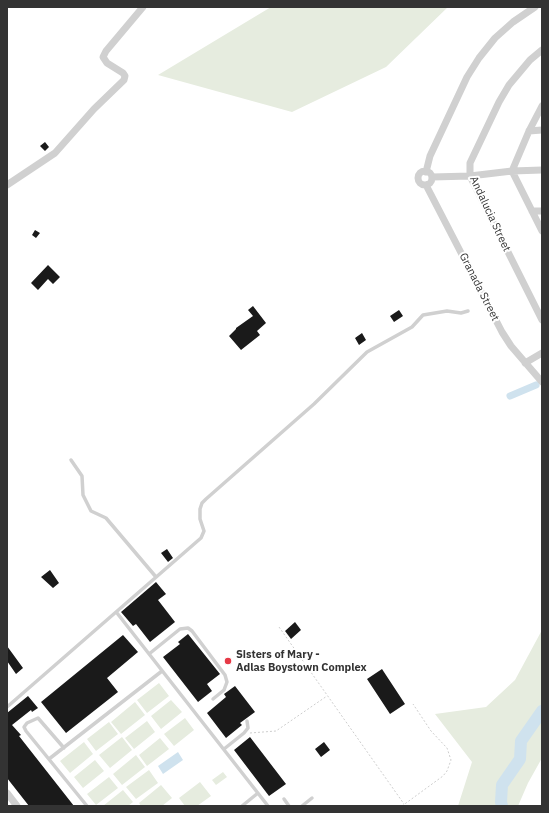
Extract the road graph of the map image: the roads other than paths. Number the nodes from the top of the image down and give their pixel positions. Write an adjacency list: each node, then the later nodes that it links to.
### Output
1 (143, 7): 11 (street)
2 (535, 7): 9 (street)
3 (542, 50): 10 (street, Andalucia Street)
4 (542, 106): 5 (street)
5 (529, 130): 6 (street); 8 (street)
6 (542, 130)
7 (542, 170): 8 (street)
8 (512, 171): 10 (street); 13 (street)
9 (429, 175): 10 (street); 12 (street); 12 (street)
10 (470, 176): 17 (street, Andalucia Street)
11 (7, 185)
12 (426, 185): 19 (street, Granada Street)
13 (532, 211): 14 (street); 15 (street)
14 (542, 211)
15 (542, 231)
16 (468, 311): 22 (lane)
17 (542, 320)
18 (542, 353): 19 (street)
19 (525, 362): 20 (street, Granada Street)
20 (542, 382)
21 (71, 460): 22 (lane)
22 (156, 577): 27 (lane)
23 (117, 613): 24 (lane)
24 (149, 654): 25 (lane); 26 (lane)
25 (162, 671): 29 (lane); 30 (lane)
26 (214, 699)
27 (7, 707)
28 (247, 721): 30 (lane)
29 (64, 748): 31 (lane); 31 (lane)
30 (224, 749): 33 (lane)
31 (49, 759): 37 (lane)
32 (7, 793): 36 (street)
33 (258, 793): 38 (lane); 39 (lane)
34 (312, 798): 41 (lane)
35 (284, 799): 40 (lane)
36 (18, 806)
37 (87, 806)
38 (242, 806)
39 (268, 806)
40 (289, 806)
41 (302, 806)

